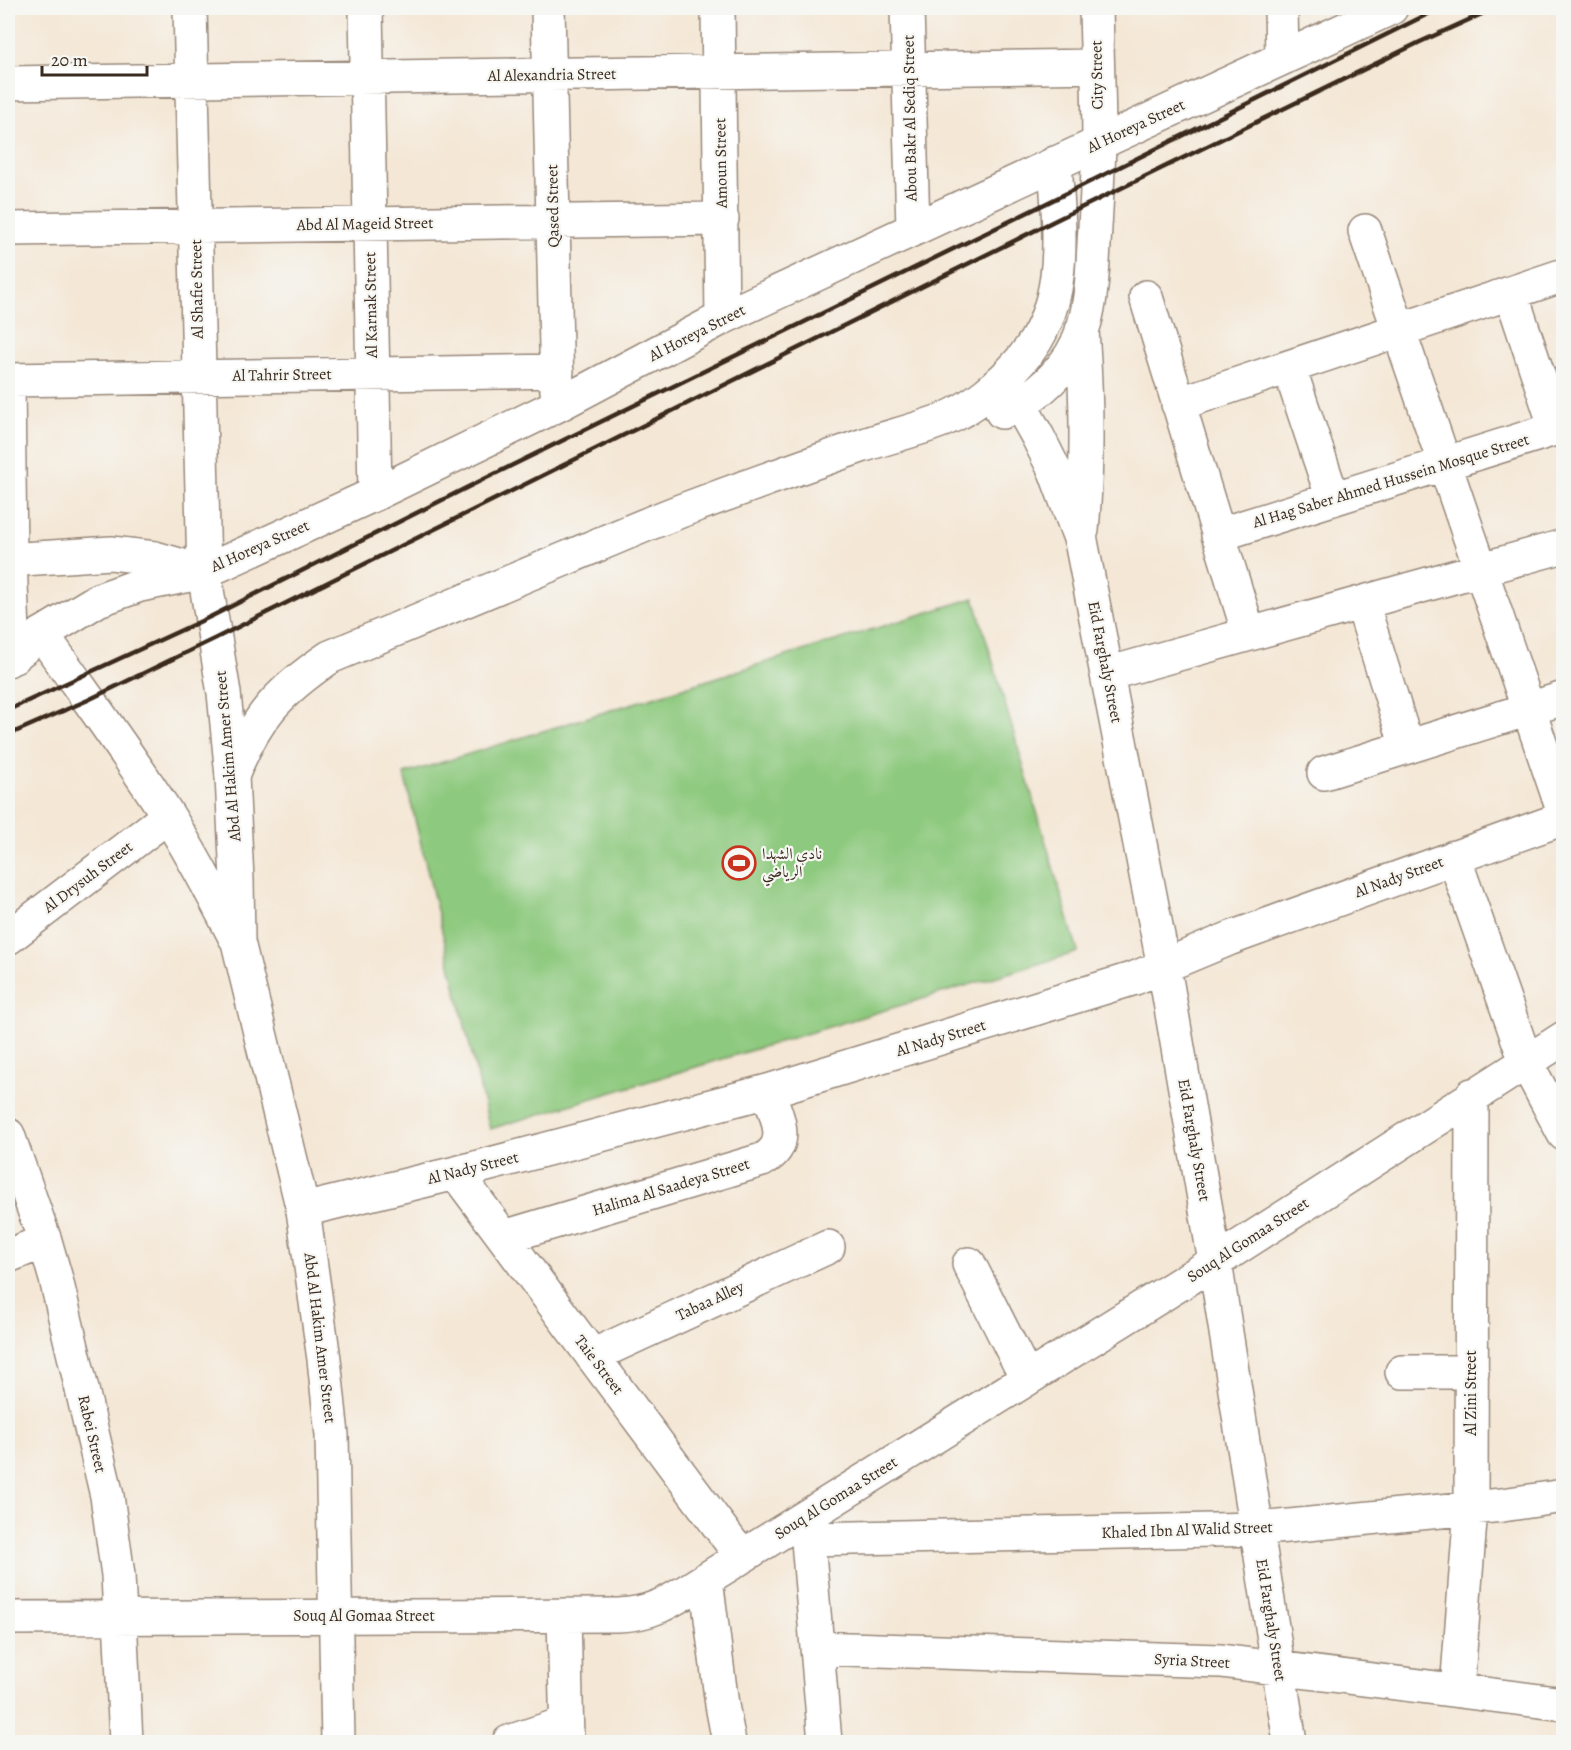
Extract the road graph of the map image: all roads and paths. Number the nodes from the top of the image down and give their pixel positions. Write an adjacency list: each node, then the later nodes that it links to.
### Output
1 (190, 8): 15 (street, Al Shafie Street)
2 (366, 8): 14 (street, Al Karnak Street)
3 (548, 8): 13 (street, Qased Street)
4 (718, 8): 12 (street, Amoun Street)
5 (908, 8): 11 (street, Abou Bakr Al Sediq Street)
6 (1096, 8): 10 (street, City Street)
7 (1281, 8): 9 (street)
8 (1391, 8): 9 (street, Al Horeya Street)
9 (1282, 58): 17 (street, Al Horeya Street)
10 (1097, 66): 11 (street, Al Alexandria Street); 17 (street, City Street)
11 (909, 70): 12 (street, Al Alexandria Street); 24 (street, Abou Bakr Al Sediq Street)
12 (719, 72): 13 (street, Al Alexandria Street); 19 (street, Amoun Street)
13 (550, 75): 14 (street, Al Alexandria Street); 20 (street, Qased Street)
14 (367, 78): 15 (street, Al Alexandria Street); 21 (street, Al Karnak Street)
15 (192, 80): 16 (street, Al Alexandria Street); 22 (street, Al Shafie Street)
16 (8, 83)
17 (1099, 143): 18 (street, Al Horeya Street); 30 (street, City Street)
18 (1055, 163): 24 (street, Al Horeya Street); 37 (street)
19 (722, 219): 20 (street, Abd Al Mageid Street); 29 (street, Amoun Street)
20 (553, 222): 21 (street, Abd Al Mageid Street); 33 (street, Qased Street)
21 (370, 224): 22 (street, Abd Al Mageid Street); 34 (street, Al Karnak Street)
22 (196, 227): 23 (street, Abd Al Mageid Street); 35 (street, Al Shafie Street)
23 (8, 229)
24 (913, 229): 29 (street, Al Horeya Street)
25 (1365, 231): 31 (street)
26 (1563, 275): 27 (street)
27 (1511, 293): 31 (street); 40 (street)
28 (1146, 297): 38 (street)
29 (722, 318): 39 (street, Al Horeya Street)
30 (1082, 329): 37 (street); 45 (street, Eid Farghaly Street)
31 (1398, 331): 32 (street); 41 (street)
32 (1289, 367): 38 (street); 43 (street)
33 (557, 371): 34 (street, Al Tahrir Street); 39 (street, Qased Street)
34 (372, 374): 35 (street, Al Tahrir Street); 42 (street, Al Karnak Street)
35 (199, 377): 36 (street, Al Tahrir Street); 49 (street, Al Shafie Street)
36 (8, 382): 47 (street)
37 (1013, 391): 45 (street, Eid Farghaly Street); 59 (street)
38 (1178, 404): 44 (street)
39 (558, 405): 42 (street, Al Horeya Street)
40 (1560, 428): 41 (street, Al Hag Saber Ahmed Hussein Mosque Street)
41 (1444, 464): 43 (street, Al Hag Saber Ahmed Hussein Mosque Street); 48 (street)
42 (375, 495): 49 (street, Al Horeya Street)
43 (1333, 499): 44 (street, Al Hag Saber Ahmed Hussein Mosque Street)
44 (1218, 535): 52 (street)
45 (1082, 541): 54 (street, Eid Farghaly Street)
46 (1563, 546): 48 (street)
47 (9, 560): 49 (street); 53 (street)
48 (1479, 570): 50 (street); 56 (street)
49 (204, 572): 51 (street, Al Horeya Street); 59 (street, Abd Al Hakim Amer Street)
50 (1362, 603): 52 (street); 57 (street)
51 (42, 634): 53 (street, Al Horeya Street); 60 (street, Abd Al Hakim Amer Street)
52 (1249, 634): 54 (street)
53 (11, 659)
54 (1107, 674): 65 (street, Eid Farghaly Street)
55 (1563, 698): 56 (street)
56 (1527, 710): 57 (street); 61 (street)
57 (1407, 747): 58 (street)
58 (1324, 773)
59 (232, 776): 64 (street, Abd Al Hakim Amer Street)
60 (168, 816): 63 (street, Al Drysuh Street); 64 (street, Abd Al Hakim Amer Street)
61 (1561, 822): 62 (street, Al Nady Street)
62 (1454, 857): 65 (street, Al Nady Street); 67 (street)
63 (8, 938)
64 (238, 942): 73 (street, Abd Al Hakim Amer Street)
65 (1164, 967): 68 (street, Al Nady Street); 78 (street, Eid Farghaly Street)
66 (1563, 1038): 67 (street, Souq Al Gomaa Street)
67 (1526, 1062): 69 (street, Souq Al Gomaa Street); 70 (street)
68 (768, 1091): 72 (street, Al Nady Street); 74 (street, Halima Al Saadeya Street)
69 (1472, 1095): 78 (street, Souq Al Gomaa Street); 82 (street, Al Zini Street)
70 (1563, 1134)
71 (8, 1135): 75 (street, Rabei Street)
72 (456, 1173): 73 (street, Al Nady Street); 74 (street, Taie Street)
73 (303, 1210): 91 (street, Abd Al Hakim Amer Street)
74 (504, 1237): 80 (street, Taie Street)
75 (45, 1241): 77 (street); 92 (street, Rabei Street)
76 (828, 1247): 80 (street, Tabaa Alley)
77 (8, 1256)
78 (1215, 1262): 83 (street, Souq Al Gomaa Street); 87 (street, Eid Farghaly Street)
79 (969, 1264): 83 (street)
80 (592, 1356): 88 (street, Taie Street)
81 (1402, 1372): 82 (street)
82 (1472, 1372): 85 (street, Al Zini Street)
83 (1027, 1378): 86 (street, Souq Al Gomaa Street)
84 (1563, 1496): 85 (street, Khaled Ibn Al Walid Street)
85 (1471, 1508): 87 (street, Khaled Ibn Al Walid Street); 96 (street, Al Zini Street)
86 (807, 1528): 87 (street, Khaled Ibn Al Walid Street); 88 (street, Souq Al Gomaa Street); 94 (street)
87 (1258, 1529): 95 (street, Eid Farghaly Street)
88 (742, 1557): 89 (street, Souq Al Gomaa Street)
89 (706, 1579): 90 (street, Souq Al Gomaa Street); 102 (street)
90 (564, 1615): 91 (street, Souq Al Gomaa Street); 98 (street)
91 (336, 1616): 92 (street, Souq Al Gomaa Street); 100 (street, Abd Al Hakim Amer Street)
92 (121, 1617): 93 (street, Souq Al Gomaa Street); 99 (street, Rabei Street)
93 (8, 1618)
94 (817, 1648): 95 (street, Syria Street); 103 (street)
95 (1278, 1668): 96 (street, Syria Street); 104 (street, Eid Farghaly Street)
96 (1457, 1690): 97 (street, Syria Street)
97 (1563, 1704)
98 (567, 1733): 101 (street)
99 (126, 1743)
100 (338, 1743)
101 (509, 1743)
102 (729, 1743)
103 (825, 1743)
104 (1290, 1743)

